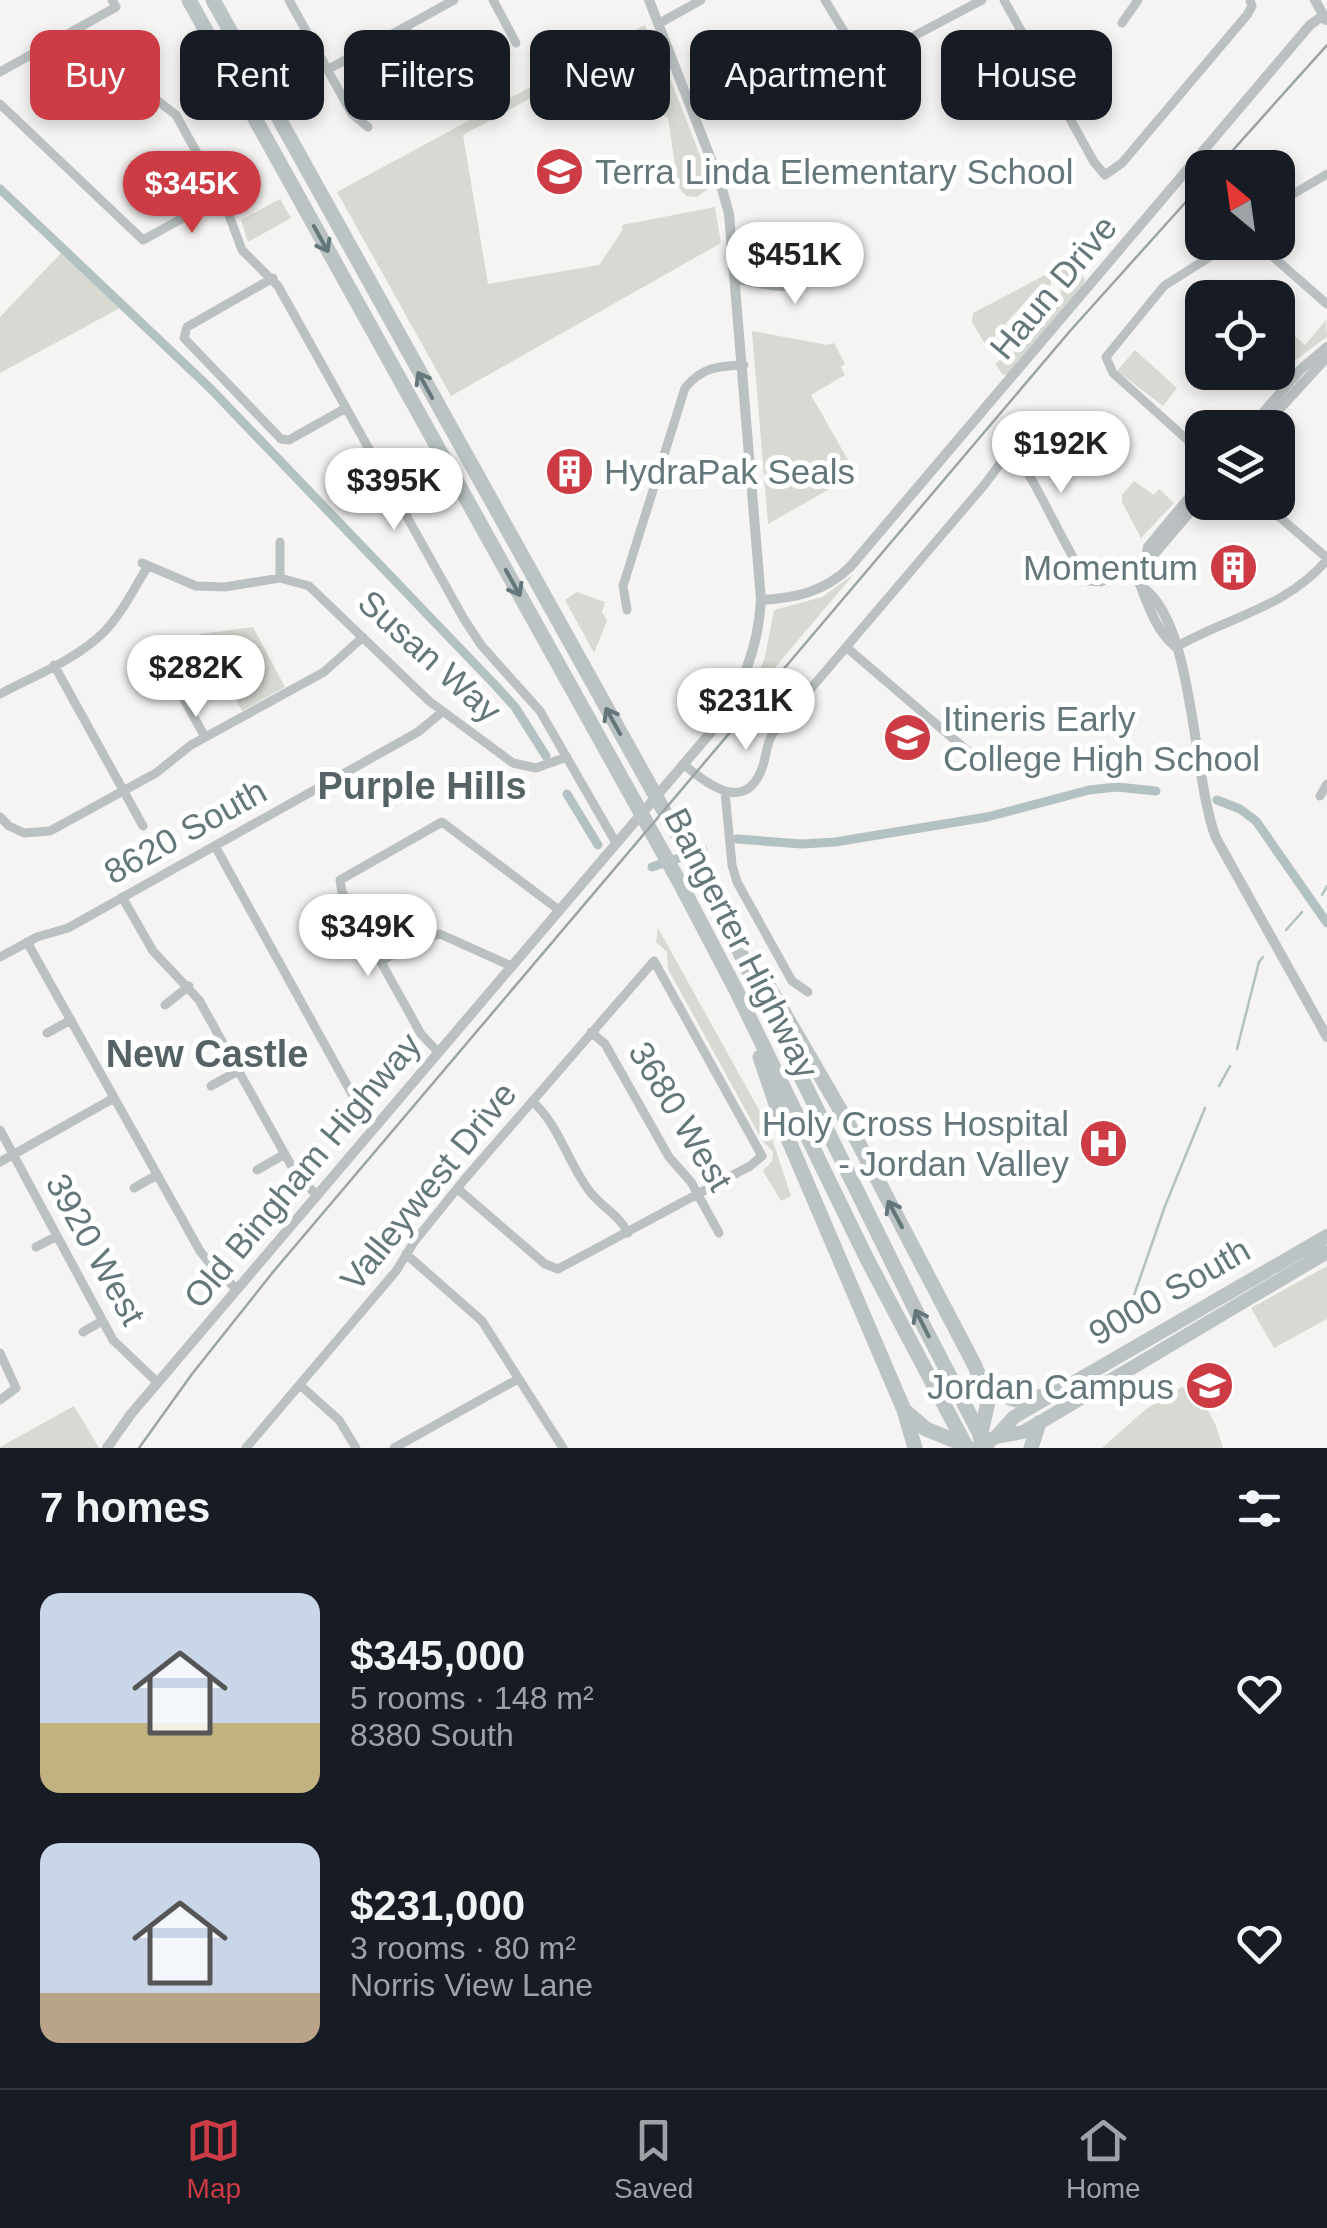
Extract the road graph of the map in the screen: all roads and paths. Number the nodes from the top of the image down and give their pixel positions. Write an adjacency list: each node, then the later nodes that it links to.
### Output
1 (189, 0): 79 (highway, Bangerter Highway, one-way to 79)
2 (213, 0): 73 (highway, Bangerter Highway, one-way to 2)
3 (289, 0): 21 (street)
4 (454, 0): 18 (street)
5 (493, 0): 20 (street)
6 (649, 0): 17 (street, Old Bingham Highway)
7 (701, 0): 17 (street)
8 (825, 0): 9 (street)
9 (982, 0)
10 (1004, 0): 13 (street)
11 (1138, 0): 16 (street)
12 (1315, 0): 15 (street)
13 (1251, 3)
14 (114, 4): 22 (street)
15 (1325, 18): 50 (street, Haun Drive)
16 (1122, 23)
17 (658, 24): 33 (street, Old Bingham Highway)
18 (405, 27): 19 (street); 21 (street)
19 (407, 30)
20 (516, 42)
21 (327, 70): 25 (street)
22 (0, 72)
23 (160, 103): 28 (street)
24 (0, 104): 28 (street)
25 (368, 128)
26 (1327, 174): 27 (street)
27 (1295, 193)
28 (221, 197): 32 (street)
29 (1205, 260): 41 (street)
30 (1277, 260): 34 (street)
31 (844, 263): 33 (street)
32 (273, 278): 38 (street); 38 (street)
33 (737, 279): 37 (street, Old Bingham Highway)
34 (1327, 304)
35 (1327, 346): 39 (street)
36 (1327, 357): 40 (street)
37 (744, 365): 50 (street, Old Bingham Highway); 51 (street)
38 (346, 408): 61 (street)
39 (1266, 410)
40 (1278, 410)
41 (1185, 435)
42 (1185, 503): 46 (street)
43 (1185, 518): 46 (street)
44 (1283, 520): 47 (street)
45 (280, 542): 49 (street)
46 (1146, 557): 48 (street)
47 (1327, 559): 54 (street)
48 (1132, 565): 53 (street); 54 (street)
49 (280, 578): 52 (street, Susan Way); 55 (street)
50 (761, 600): 62 (street, Old Bingham Highway)
51 (627, 610)
52 (363, 637): 58 (street, Susan Way); 59 (street)
53 (846, 647): 60 (street); 65 (street)
54 (1176, 647): 85 (street)
55 (54, 665): 57 (street); 64 (street)
56 (180, 692): 59 (street)
57 (0, 694)
58 (442, 712): 61 (street, Susan Way); 70 (street, 8620 South)
59 (205, 737): 64 (street)
60 (970, 753)
61 (568, 756): 69 (street)
62 (684, 764): 65 (street); 69 (street, Old Bingham Highway)
63 (1327, 784): 66 (street)
64 (124, 791): 67 (street); 68 (street)
65 (725, 792): 80 (street)
66 (1320, 796)
67 (0, 817)
68 (142, 826)
69 (616, 843): 72 (street, Old Bingham Highway)
70 (215, 846): 71 (street, 8620 South); 91 (street)
71 (122, 898): 74 (street, 8620 South); 78 (street)
72 (559, 910): 76 (street); 77 (street, Old Bingham Highway)
73 (727, 926): 113 (highway, one-way to 73); 121 (highway, Bangerter Highway, one-way to 73)
74 (28, 942): 75 (street, 8620 South); 82 (street)
75 (0, 957)
76 (381, 961): 77 (street); 86 (street)
77 (511, 966): 86 (street, Old Bingham Highway)
78 (189, 986): 81 (street); 87 (street)
79 (737, 992): 119 (highway); 128 (highway, Bangerter Highway)
80 (808, 992)
81 (165, 1005)
82 (70, 1020): 84 (street); 89 (street)
83 (591, 1032): 90 (street, Valleywest Drive); 101 (street, 3680 West); 101 (street, Valleywest Drive)
84 (47, 1033)
85 (1327, 1037)
86 (438, 1052): 91 (street, Old Bingham Highway)
87 (238, 1071): 88 (street); 94 (street)
88 (211, 1086)
89 (114, 1098): 93 (street); 97 (street)
90 (532, 1101): 99 (street, Valleywest Drive); 102 (street)
91 (377, 1124): 100 (street, Old Bingham Highway)
92 (0, 1130): 93 (street, 3920 West)
93 (13, 1154): 95 (street); 104 (street, 3920 West)
94 (284, 1154): 96 (street); 100 (street)
95 (0, 1162)
96 (257, 1170)
97 (157, 1175): 98 (street); 109 (street)
98 (134, 1188)
99 (459, 1190): 102 (street); 108 (street, Valleywest Drive)
100 (317, 1195): 109 (street, Old Bingham Highway)
101 (698, 1195): 102 (street); 103 (street, 3680 West)
102 (628, 1233)
103 (719, 1233)
104 (55, 1236): 106 (street); 110 (street, 3920 West)
105 (1327, 1236): 117 (main road, 9000 South)
106 (36, 1247)
107 (1327, 1252): 120 (main road, 9000 South)
108 (406, 1254): 114 (street); 116 (street, Valleywest Drive)
109 (237, 1290): 115 (street, Old Bingham Highway)
110 (102, 1322): 111 (street); 115 (street, 3920 West)
111 (83, 1332)
112 (0, 1353): 118 (street)
113 (975, 1366): 117 (highway); 128 (highway)
114 (518, 1379): 125 (street); 126 (street)
115 (158, 1383): 122 (street, Old Bingham Highway)
116 (300, 1385): 123 (street, Valleywest Drive); 124 (street)
117 (1055, 1392): 121 (main road, 9000 South)
118 (0, 1400)
119 (904, 1410): 127 (highway); 128 (highway)
120 (1040, 1423): 121 (main road, 9000 South); 129 (highway)
121 (992, 1442): 128 (main road, 9000 South)
122 (107, 1448)
123 (246, 1448)
124 (356, 1448)
125 (394, 1448)
126 (563, 1448)
127 (915, 1448)
128 (973, 1448)
129 (1031, 1448)

